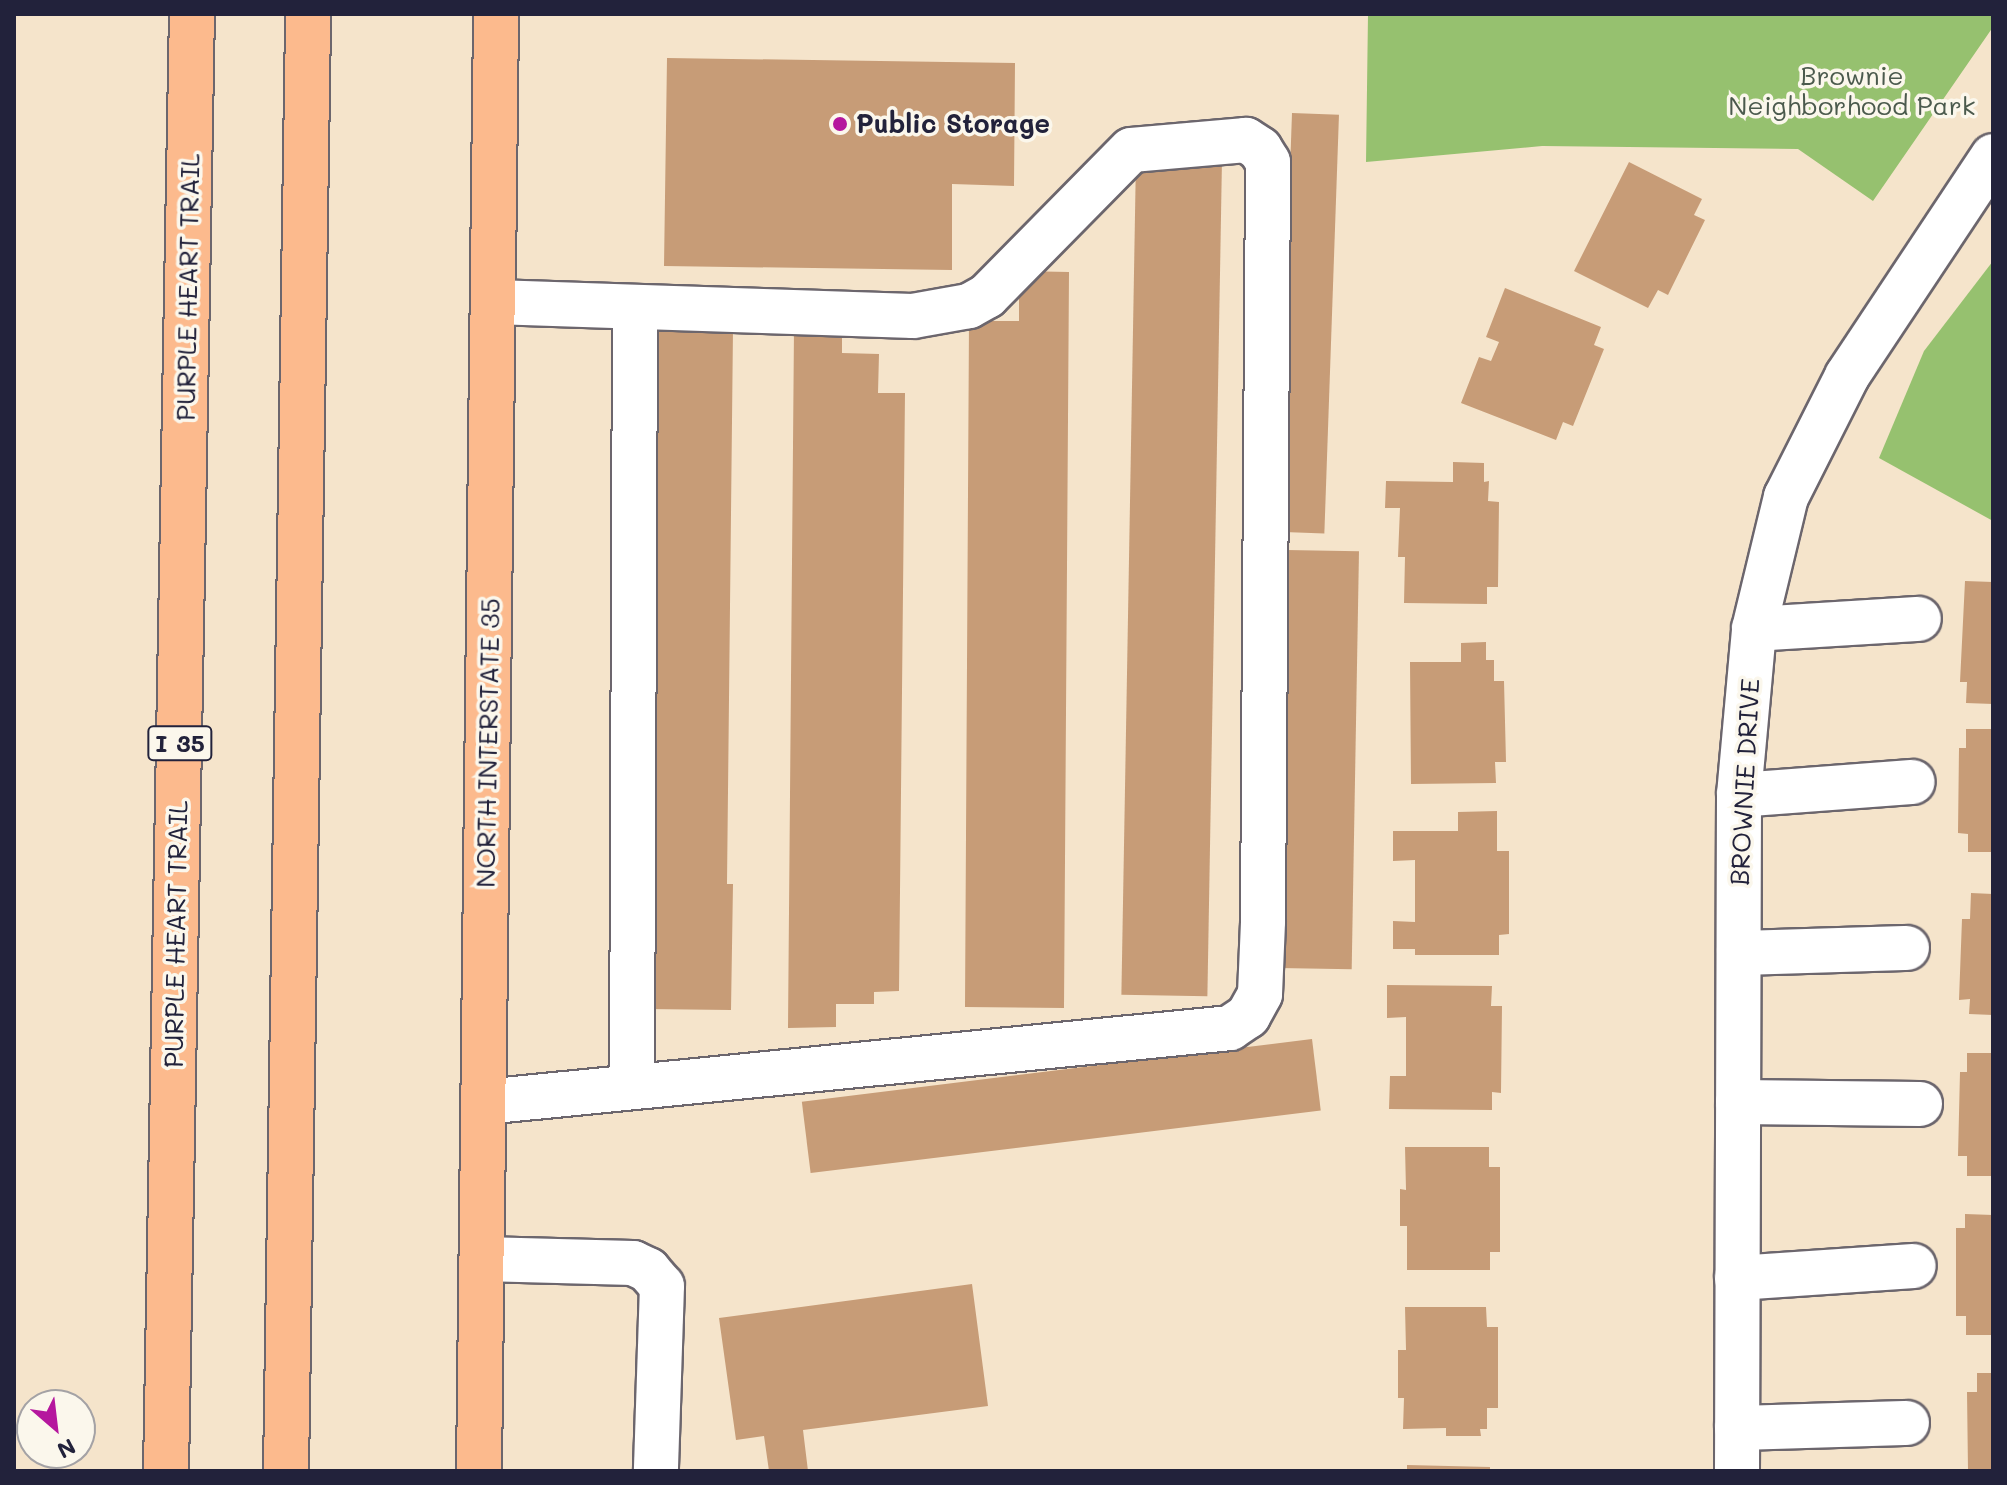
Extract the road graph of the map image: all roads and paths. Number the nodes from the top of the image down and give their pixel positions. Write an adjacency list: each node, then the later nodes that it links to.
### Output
1 (192, 14): 22 (main road, PURPLE HEART TRAIL / I 35)
2 (308, 14): 23 (main road)
3 (496, 14): 5 (main road, NORTH INTERSTATE 35)
4 (1993, 156): 8 (street, BROWNIE DRIVE)
5 (493, 302): 6 (street); 14 (main road, NORTH INTERSTATE 35)
6 (635, 309): 13 (street); 13 (street)
7 (1919, 619): 8 (street)
8 (1754, 629): 10 (street, BROWNIE DRIVE)
9 (1913, 782): 10 (street)
10 (1739, 795): 12 (street, BROWNIE DRIVE)
11 (1907, 948): 12 (street)
12 (1739, 953): 15 (street, BROWNIE DRIVE)
13 (632, 1087): 14 (street)
14 (484, 1102): 17 (main road, NORTH INTERSTATE 35)
15 (1738, 1102): 16 (street); 19 (street, BROWNIE DRIVE)
16 (1920, 1104)
17 (482, 1259): 24 (main road, NORTH INTERSTATE 35); 25 (street)
18 (1914, 1266): 19 (street)
19 (1737, 1278): 21 (street, BROWNIE DRIVE)
20 (1907, 1423): 21 (street)
21 (1737, 1428): 26 (street, BROWNIE DRIVE)
22 (166, 1471)
23 (286, 1471)
24 (479, 1471)
25 (656, 1471)
26 (1737, 1471)

